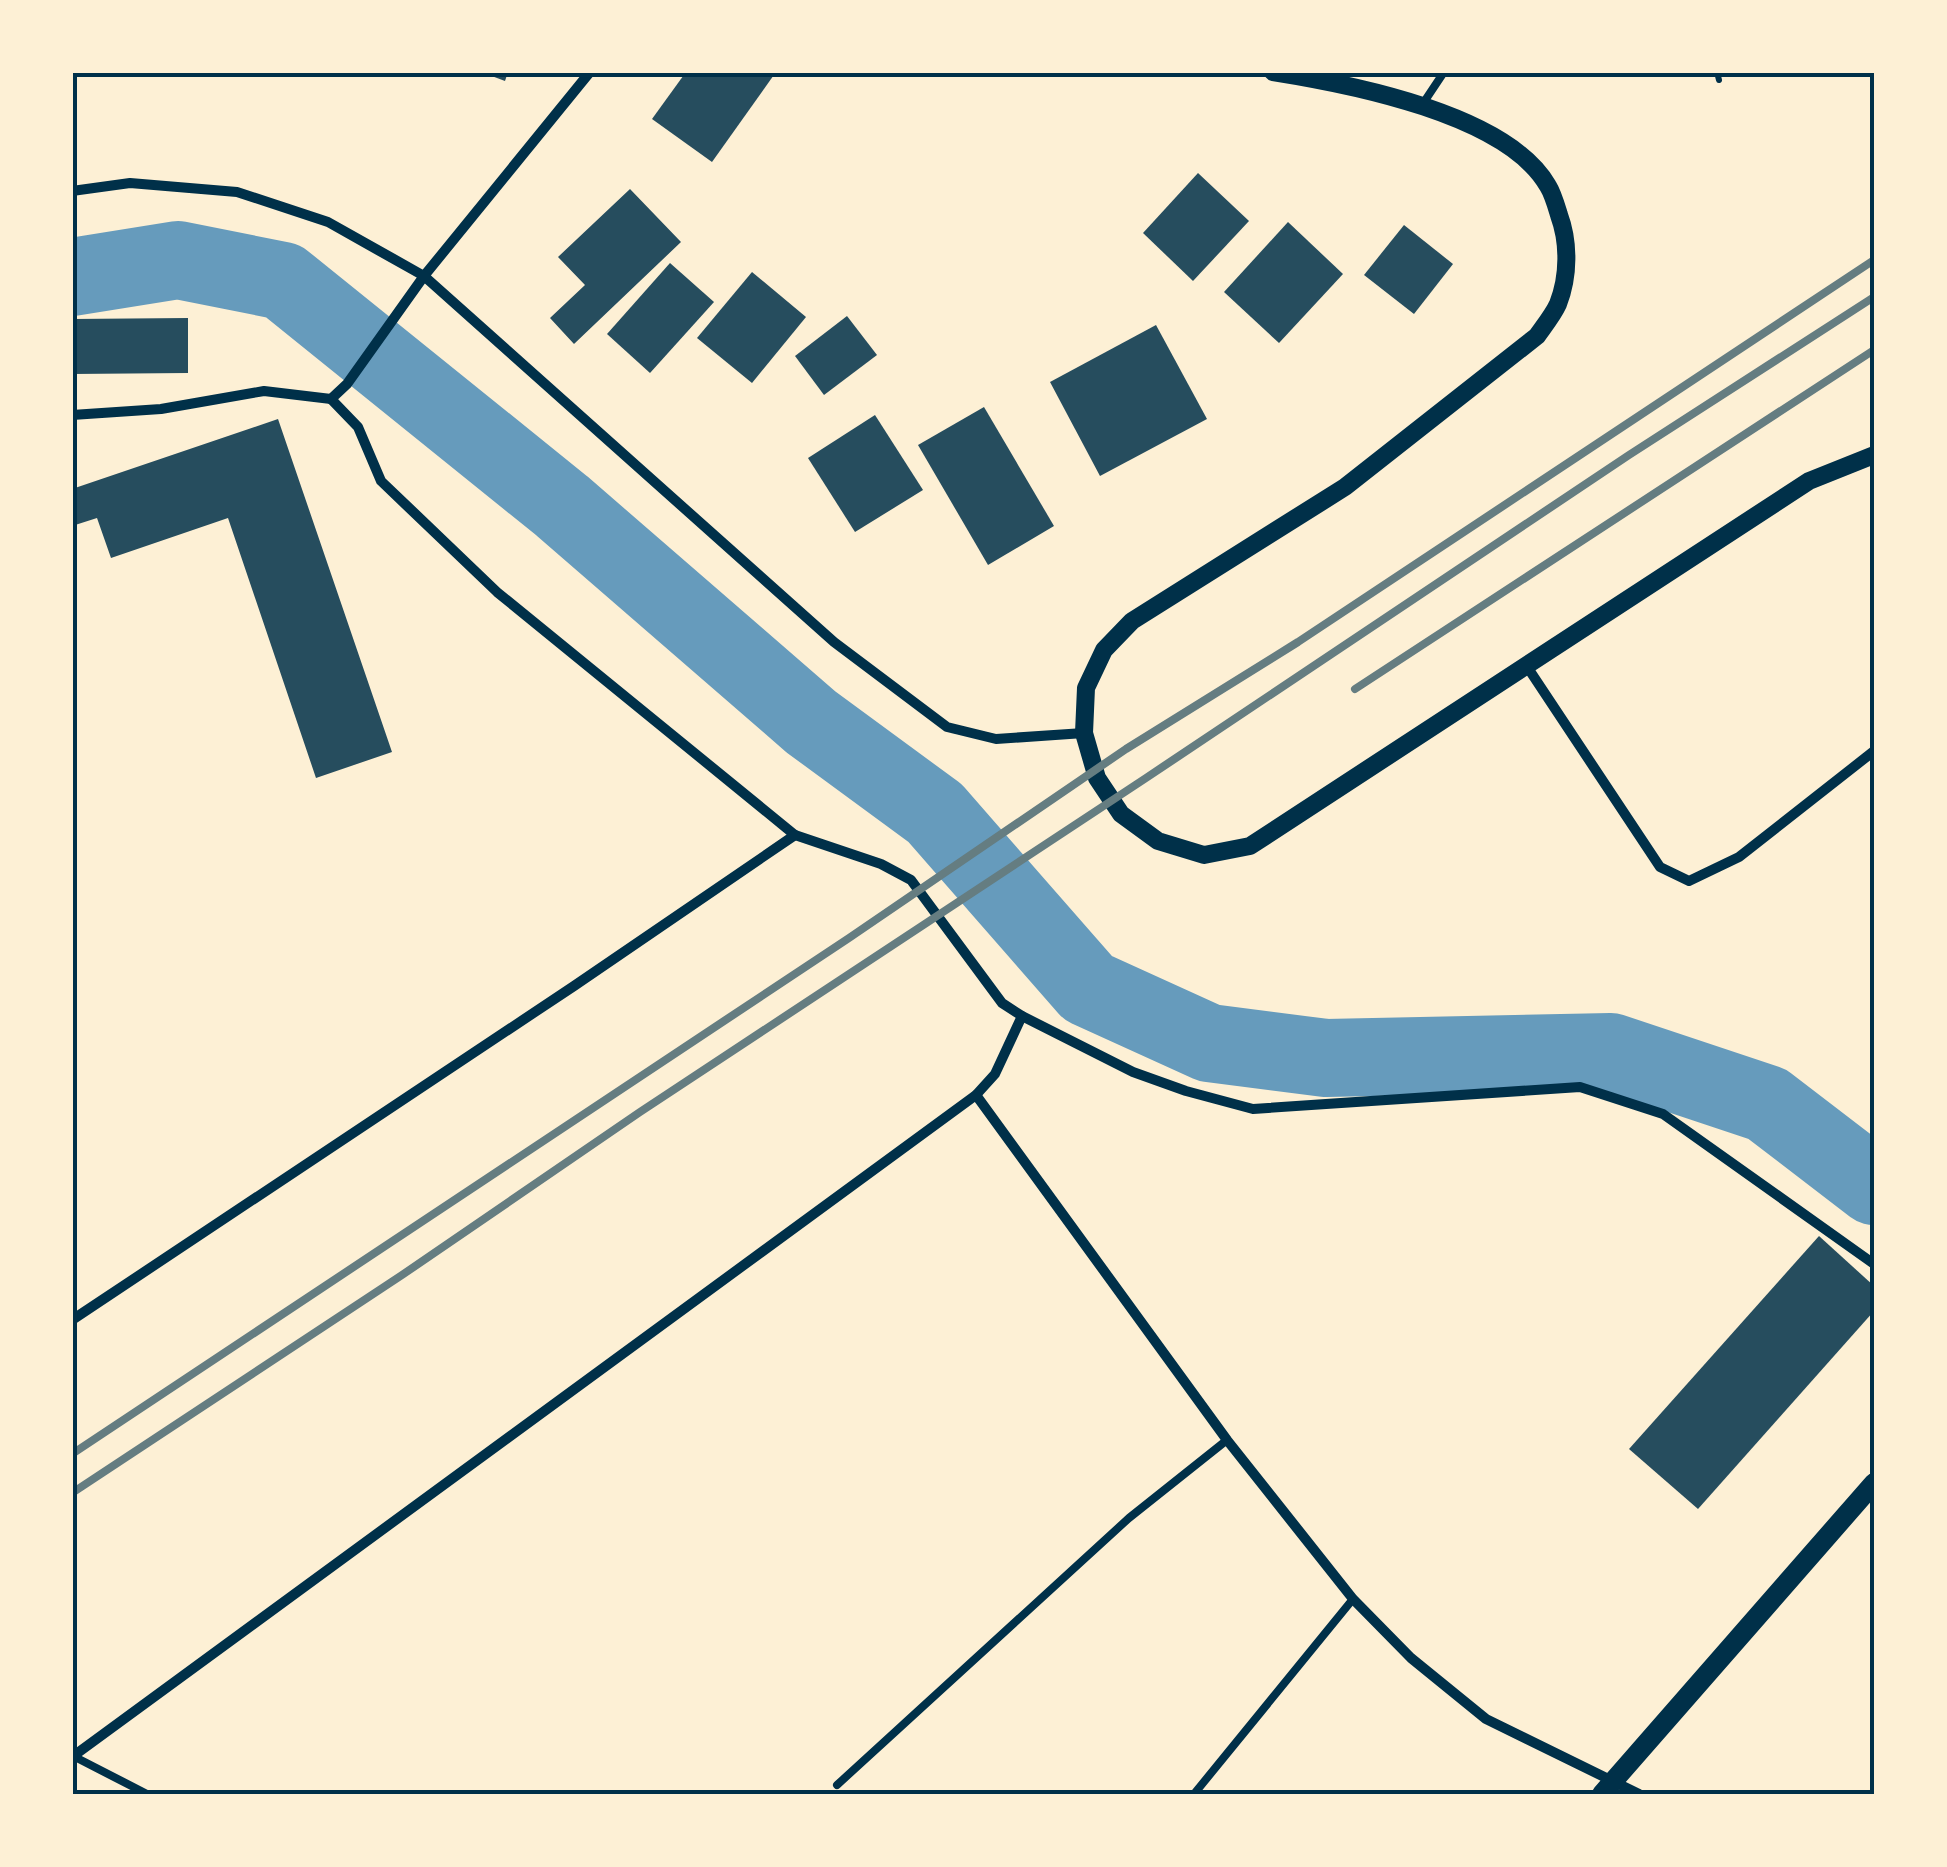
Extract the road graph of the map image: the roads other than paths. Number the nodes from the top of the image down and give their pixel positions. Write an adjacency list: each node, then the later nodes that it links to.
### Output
1 (590, 72): 8 (street)
2 (1273, 72): 5 (street)
3 (1314, 72): 5 (street)
4 (1444, 72): 6 (lane)
5 (1335, 82): 6 (street)
6 (1422, 106): 13 (street)
7 (72, 190): 8 (street)
8 (424, 276): 9 (street); 13 (street)
9 (331, 399): 10 (street); 15 (street)
10 (72, 415)
11 (1874, 454): 12 (street)
12 (1526, 666): 13 (street); 14 (street)
13 (1084, 732)
14 (1874, 751)
15 (796, 835): 16 (street); 19 (street)
16 (1022, 1016): 17 (street); 18 (street)
17 (976, 1095): 20 (street); 23 (street)
18 (1874, 1264)
19 (72, 1320)
20 (1227, 1440): 22 (street); 24 (lane)
21 (1874, 1483): 25 (main road)
22 (1353, 1599): 25 (street); 27 (lane)
23 (73, 1756): 26 (lane)
24 (837, 1786)
25 (1608, 1788): 28 (street)
26 (147, 1794)
27 (1194, 1794)
28 (1639, 1794)

